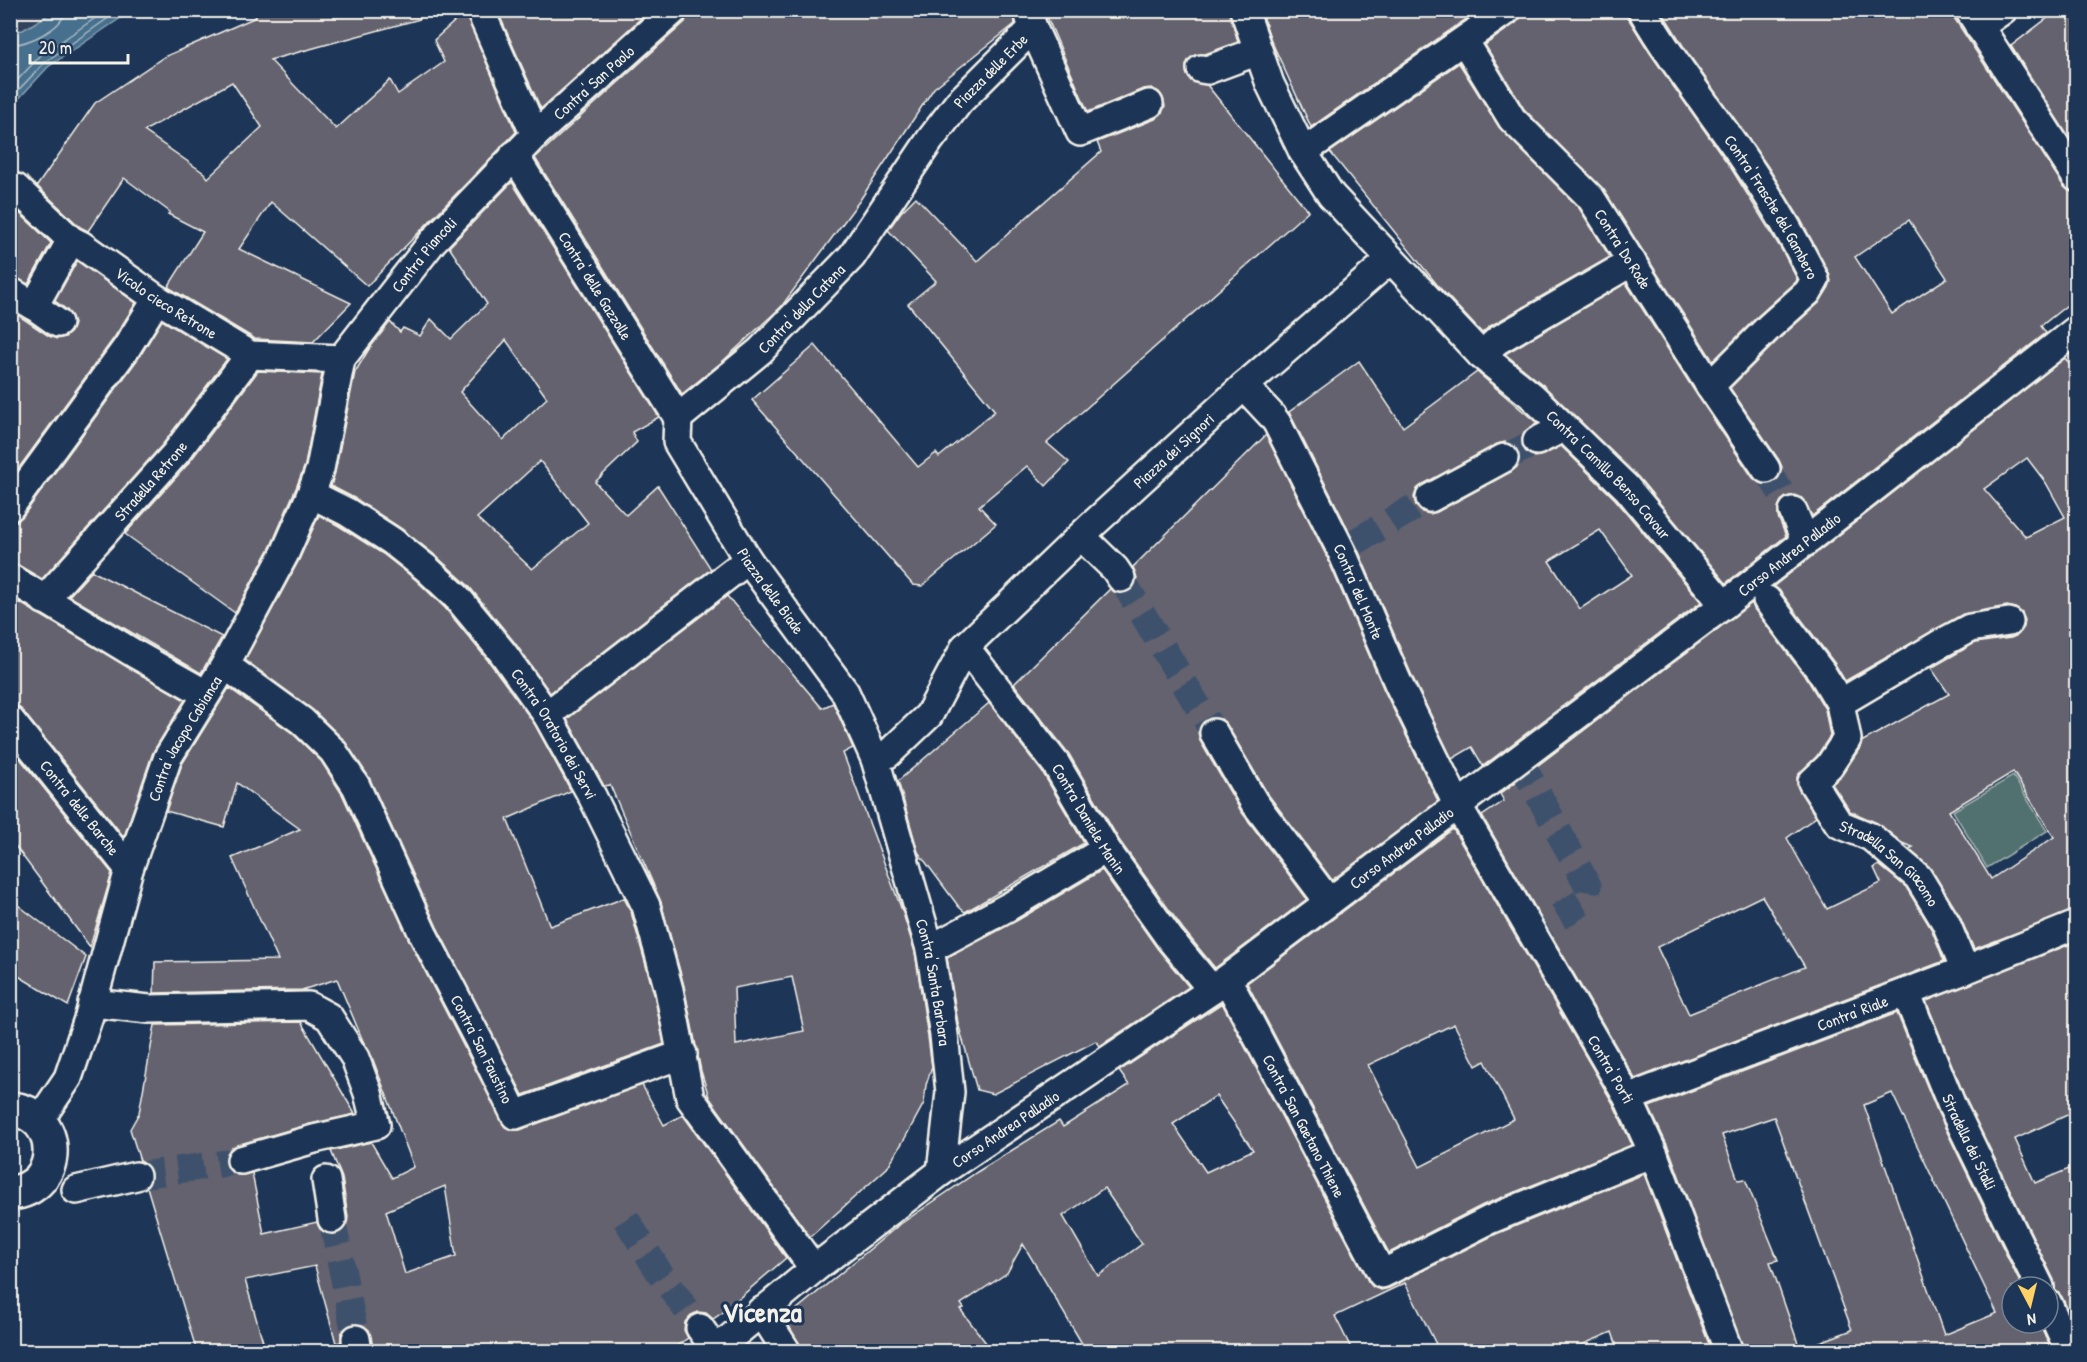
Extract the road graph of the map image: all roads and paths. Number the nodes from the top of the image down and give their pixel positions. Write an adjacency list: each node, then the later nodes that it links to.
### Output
1 (480, 10): 13 (street)
2 (674, 10): 13 (street, Contra' San Paolo)
3 (1245, 10): 10 (street)
4 (1507, 10): 9 (street)
5 (1642, 10): 31 (street, Contra' Frasche del Gambero)
6 (2003, 10): 8 (street)
7 (1030, 19): 12 (street, Piazza delle Erbe); 17 (street, Piazza delle Erbe)
8 (1974, 19): 16 (street)
9 (1465, 42): 14 (street); 21 (street, Contra' Do Rode)
10 (1258, 51): 11 (street); 14 (street)
11 (1201, 69)
12 (1149, 104)
13 (535, 135): 15 (street, Contra' San Paolo)
14 (1310, 148): 20 (street)
15 (514, 155): 29 (street, Contra' Piancoli); 32 (street, Contra' delle Gazzolle)
16 (2076, 177)
17 (902, 181): 32 (street, Contra' della Catena)
18 (16, 188): 19 (street, Vicolo cieco Retrone)
19 (71, 240): 23 (street, Vicolo cieco Retrone); 24 (street)
20 (1390, 259): 28 (street); 30 (street, Piazza dei Signori)
21 (1632, 262): 28 (street); 31 (street, Contra' Do Rode)
22 (10, 291): 24 (street)
23 (157, 299): 27 (street, Vicolo cieco Retrone); 39 (street)
24 (34, 306): 25 (street)
25 (58, 323)
26 (2076, 330): 42 (street, Corso Andrea Palladio)
27 (250, 355): 29 (street, Vicolo cieco Retrone); 47 (street, Stradella Retrone)
28 (1481, 355): 33 (street, Contra' Camillo Benso Cavour)
29 (341, 359): 37 (street, Contra' Jacopo Cabianca)
30 (1244, 386): 41 (street, Piazza dei Signori); 59 (street, Contra' del Monte)
31 (1710, 387): 36 (street, Contra' Do Rode)
32 (678, 418): 43 (street, Piazza delle Biade)
33 (1563, 428): 34 (street); 48 (street, Contra' Camillo Benso Cavour)
34 (1537, 441)
35 (1504, 459): 38 (street)
36 (1767, 469)
37 (311, 494): 51 (street, Contra' Jacopo Cabianca); 54 (street, Contra' Oratorio dei Servi)
38 (1430, 498)
39 (10, 507)
40 (1793, 511): 42 (street)
41 (1081, 536): 45 (street); 50 (street, Piazza dei Signori)
42 (1806, 542): 46 (street, Corso Andrea Palladio)
43 (748, 560): 54 (street); 57 (street, Piazza delle Biade)
44 (10, 578): 47 (street)
45 (1121, 578)
46 (1760, 591): 48 (street, Corso Andrea Palladio); 53 (street, Stradella San Giacomo)
47 (44, 600): 52 (street)
48 (1724, 605): 59 (street, Corso Andrea Palladio)
49 (2009, 622): 53 (street)
50 (963, 649): 57 (street); 60 (street, Contra' Daniele Manin)
51 (225, 665): 52 (street, Contra' Jacopo Cabianca); 69 (street, Contra' San Faustino)
52 (206, 694): 61 (street, Contra' Jacopo Cabianca)
53 (1840, 703): 65 (street, Stradella San Giacomo)
54 (547, 715): 69 (street, Contra' Oratorio dei Servi)
55 (10, 720): 61 (street, Contra' delle Barche)
56 (1214, 734): 62 (street)
57 (875, 759): 58 (street, Piazza delle Biade)
58 (886, 798): 64 (street, Contra' Santa Barbara)
59 (1458, 806): 62 (street, Corso Andrea Palladio); 70 (street, Contra' Porti)
60 (1106, 849): 64 (street); 66 (street, Contra' Daniele Manin)
61 (129, 869): 68 (street, Contra' Jacopo Cabianca)
62 (1329, 902): 66 (street, Corso Andrea Palladio)
63 (2076, 925): 65 (street, Contra' Riale)
64 (930, 949): 74 (street, Contra' Santa Barbara)
65 (1965, 970): 67 (street, Contra' Riale)
66 (1220, 985): 72 (street, Contra' San Gaetano Thiene); 74 (street, Corso Andrea Palladio)
67 (1906, 993): 70 (street, Contra' Riale); 81 (street, Stradella dei Stalli)
68 (92, 1002): 71 (street, Contra' Jacopo Cabianca); 73 (street)
69 (683, 1054): 80 (street)
70 (1628, 1098): 72 (street, Contra' Porti)
71 (25, 1115): 78 (street)
72 (1654, 1155): 86 (street, Contra' Porti)
73 (241, 1160)
74 (941, 1172): 80 (street, Corso Andrea Palladio)
75 (136, 1176): 77 (street)
76 (326, 1180): 79 (street)
77 (76, 1190)
78 (10, 1193)
79 (332, 1219)
80 (814, 1269): 82 (street, Corso Andrea Palladio)
81 (2034, 1275)
82 (761, 1311): 84 (street, Corso Andrea Palladio); 85 (street)
83 (2060, 1330): 87 (street)
84 (709, 1343)
85 (787, 1352)
86 (1729, 1352)
87 (2070, 1352)

